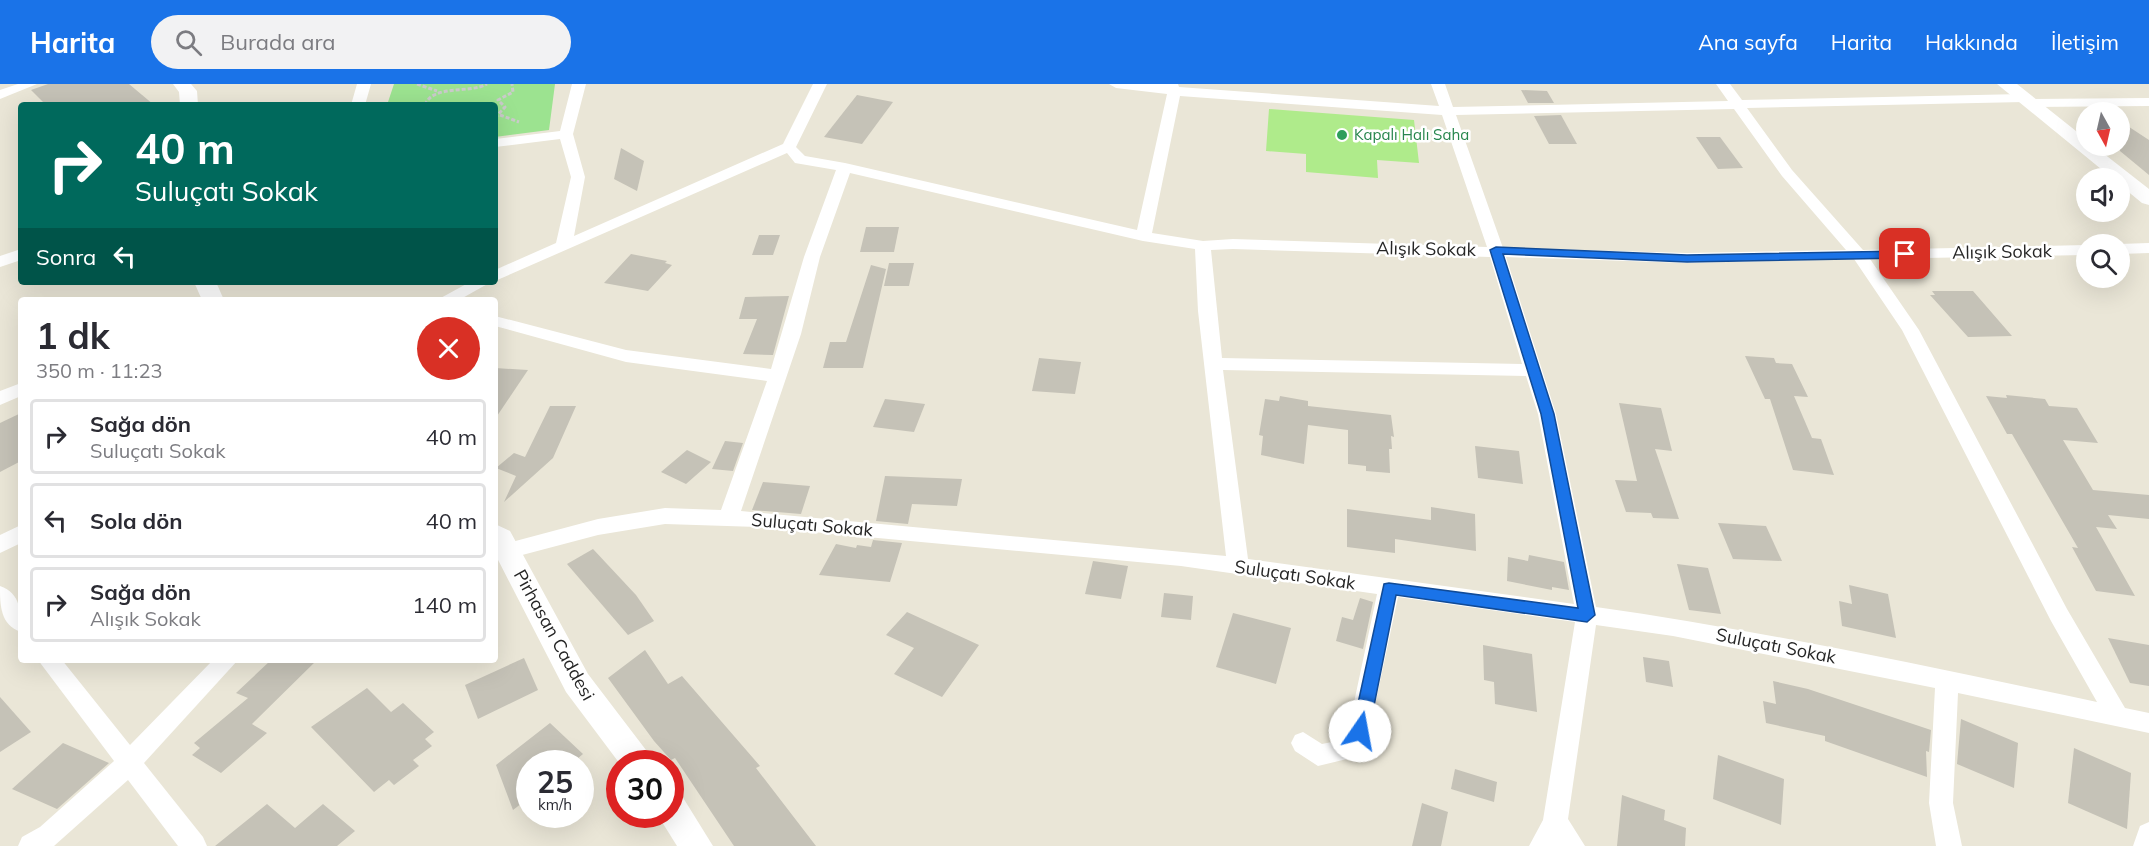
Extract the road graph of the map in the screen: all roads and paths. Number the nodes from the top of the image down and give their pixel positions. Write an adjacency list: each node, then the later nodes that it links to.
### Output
1 (30, 84): 15 (street)
2 (182, 84): 17 (street)
3 (364, 84): 18 (street)
4 (417, 84): 14 (path)
5 (487, 84): 14 (path)
6 (512, 84): 23 (path)
7 (579, 84): 24 (street)
8 (820, 84): 26 (street)
9 (1116, 84): 13 (street)
10 (1438, 84): 22 (street)
11 (1723, 84): 21 (street)
12 (2006, 84): 16 (street)
13 (1173, 88): 22 (street); 29 (street)
14 (438, 92): 19 (path)
15 (0, 95)
16 (2027, 101): 20 (street); 21 (street); 28 (street)
17 (189, 102)
18 (359, 102)
19 (426, 102)
20 (2149, 102)
21 (1738, 106): 22 (street); 37 (street)
22 (1445, 111): 34 (street)
23 (498, 114)
24 (566, 134): 25 (street); 30 (street)
25 (498, 143)
26 (789, 147): 27 (street, Alışık Sokak); 30 (street)
27 (845, 167): 29 (street, Alışık Sokak); 45 (street)
28 (2149, 199)
29 (1143, 236): 31 (street, Alışık Sokak)
30 (564, 244): 39 (street)
31 (1203, 246): 34 (street, Alışık Sokak); 43 (street)
32 (2149, 248): 33 (street)
33 (2130, 249)
34 (1496, 250): 37 (street, Alışık Sokak); 44 (street)
35 (2076, 250): 37 (street, Alışık Sokak)
36 (18, 255): 38 (street)
37 (1860, 256): 60 (street)
38 (0, 262)
39 (498, 275)
40 (477, 285): 41 (street)
41 (451, 297)
42 (498, 322): 45 (street)
43 (1213, 364): 44 (street); 52 (street)
44 (1534, 370): 55 (street)
45 (777, 376): 48 (street)
46 (18, 390): 47 (street)
47 (0, 399)
48 (728, 518): 50 (street, Suluçatı Sokak); 52 (street, Suluçatı Sokak)
49 (18, 535): 51 (street)
50 (501, 542): 63 (street, Pirhasan Caddesi)
51 (0, 545)
52 (1238, 567): 53 (street, Suluçatı Sokak)
53 (1389, 589): 55 (street, Suluçatı Sokak); 62 (street)
54 (0, 595): 56 (street)
55 (1587, 615): 59 (street, Suluçatı Sokak); 65 (street)
56 (18, 619)
57 (51, 663): 64 (street)
58 (224, 663): 64 (street)
59 (1947, 680): 60 (street, Suluçatı Sokak); 73 (street)
60 (2117, 716): 61 (street, Suluçatı Sokak)
61 (2149, 723)
62 (1303, 743)
63 (628, 750)
64 (128, 764): 68 (street); 69 (street)
65 (1555, 822): 71 (street); 72 (street)
66 (684, 828): 70 (street)
67 (2149, 834): 74 (street)
68 (31, 846)
69 (194, 846)
70 (696, 846)
71 (1542, 846)
72 (1572, 846)
73 (1949, 846)
74 (2146, 846)

